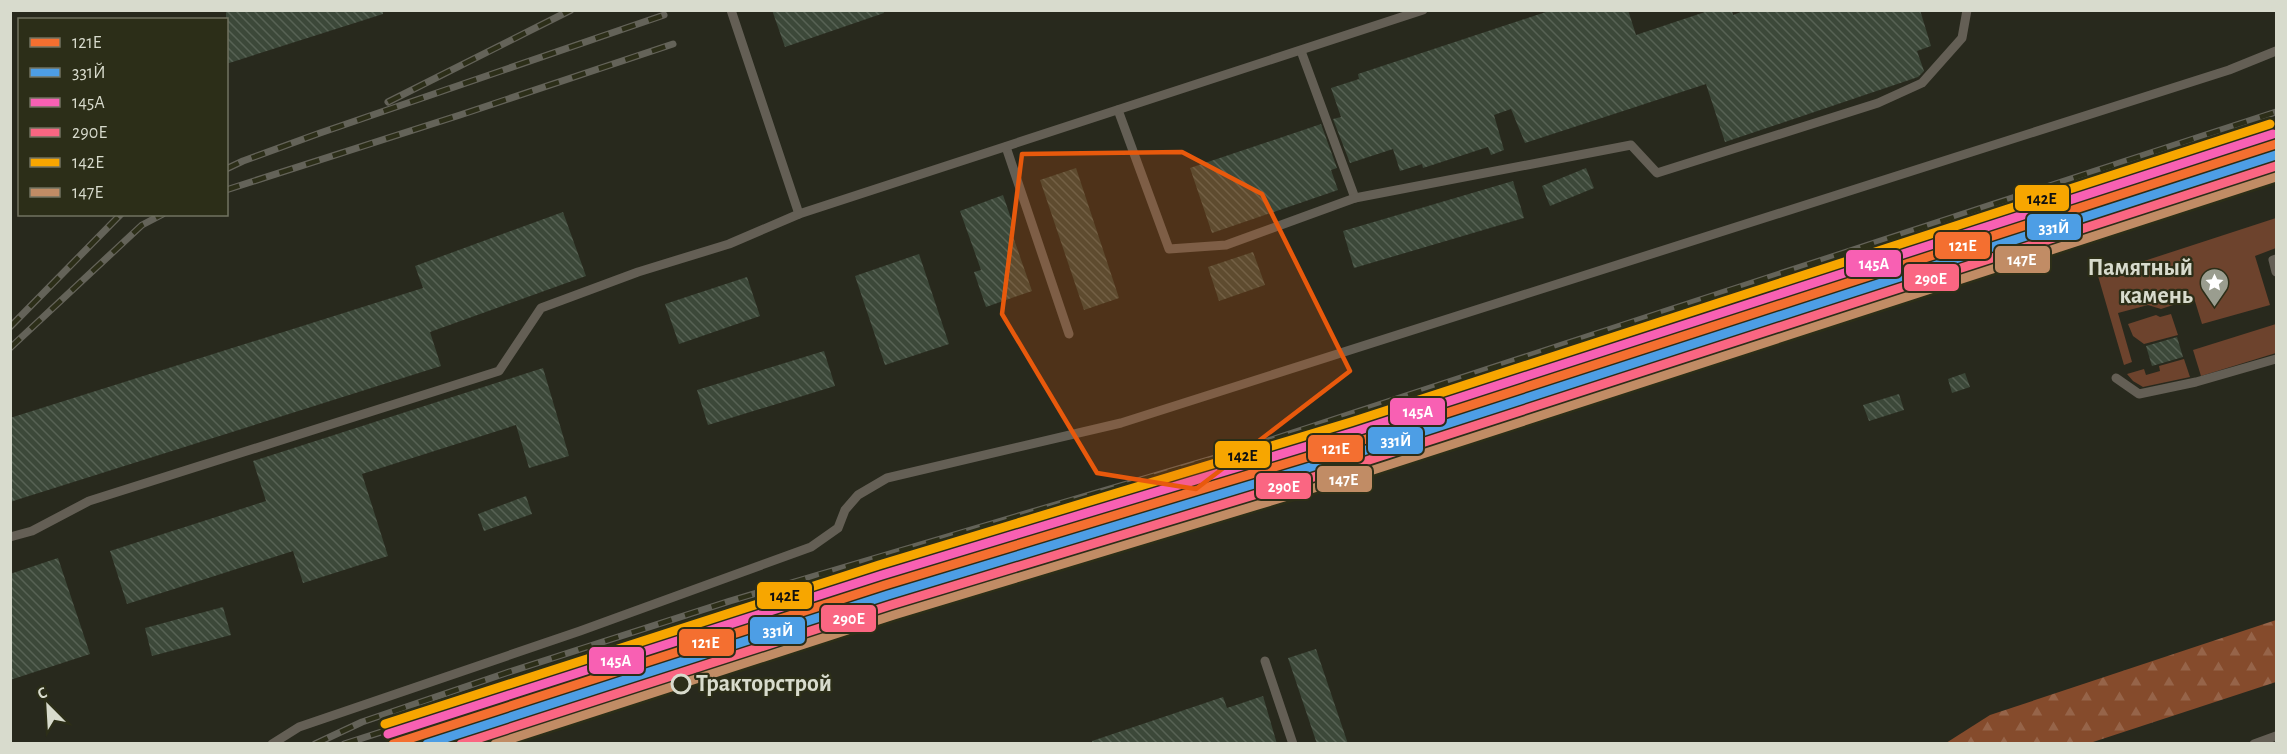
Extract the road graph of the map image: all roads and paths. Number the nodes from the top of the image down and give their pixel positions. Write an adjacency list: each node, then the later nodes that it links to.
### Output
1 (731, 10): 9 (lane)
2 (1423, 10): 4 (lane)
3 (1967, 10): 8 (lane)
4 (1301, 51): 6 (lane); 8 (lane)
5 (2277, 51): 18 (lane)
6 (1118, 110): 7 (lane); 8 (lane)
7 (1006, 147): 9 (lane); 12 (lane)
8 (1355, 198)
9 (799, 214): 15 (lane)
10 (2277, 259): 11 (lane)
11 (2277, 272)
12 (1069, 334)
13 (2277, 359): 14 (lane)
14 (2116, 378)
15 (10, 537)
16 (1265, 661): 19 (lane)
17 (2277, 736): 20 (lane)
18 (272, 744)
19 (1293, 744)
20 (2254, 744)

